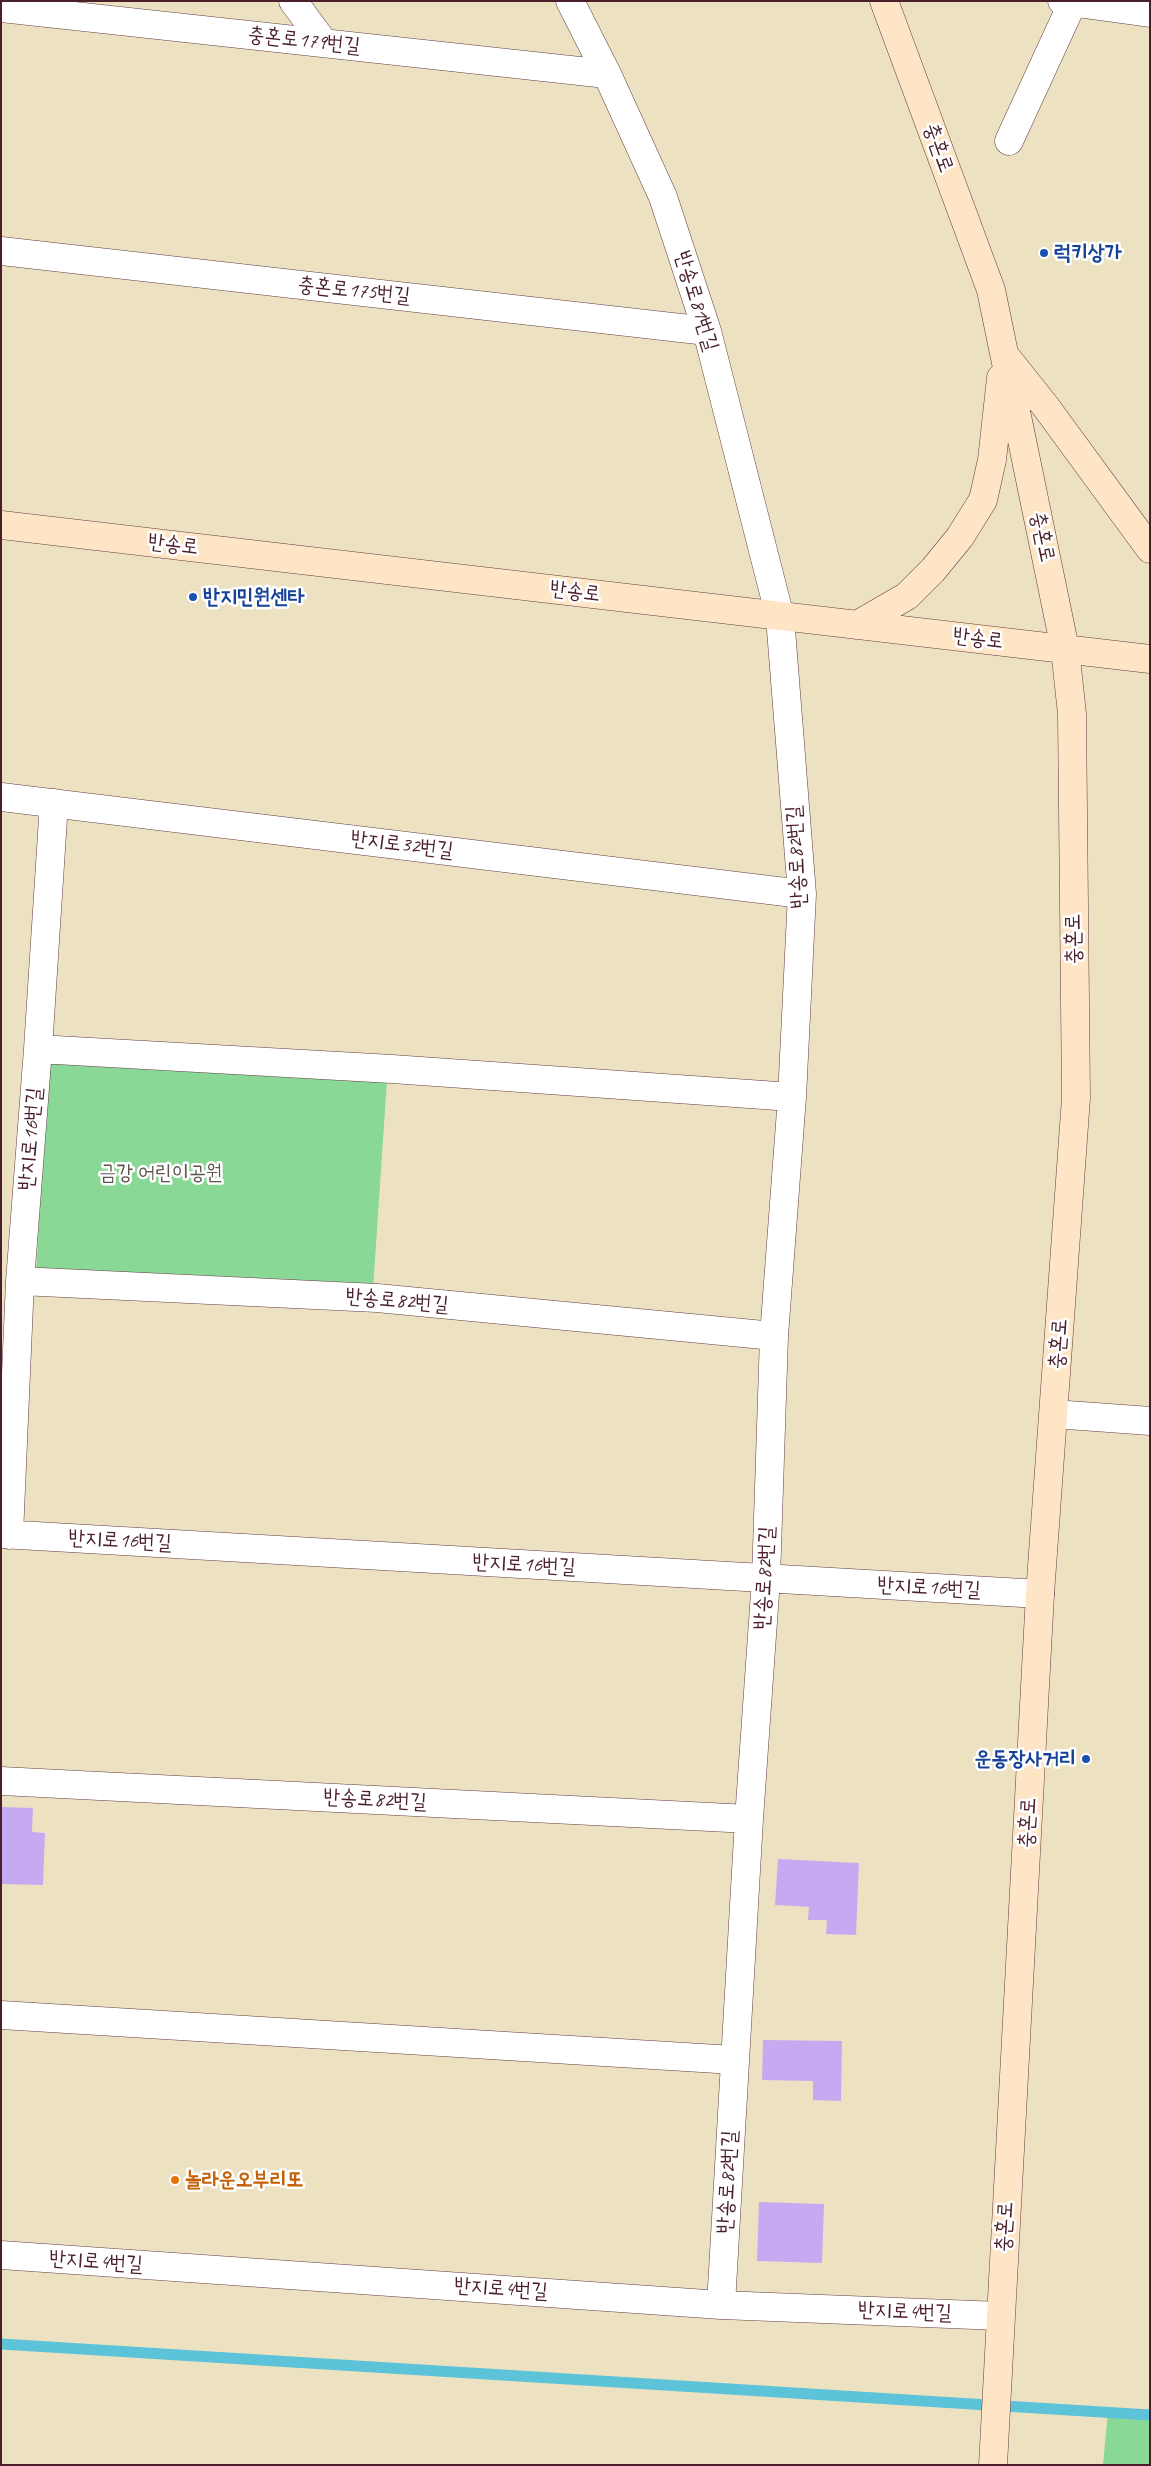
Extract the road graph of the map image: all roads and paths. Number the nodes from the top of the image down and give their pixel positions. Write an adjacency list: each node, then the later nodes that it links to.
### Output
1 (293, 1): 7 (street)
2 (570, 1): 8 (street, 반송로81번길)
3 (884, 1): 12 (main road, 충혼로)
4 (1067, 2): 6 (street); 9 (street)
5 (1, 8): 7 (street, 충혼로179번길)
6 (1150, 13)
7 (324, 44): 8 (street, 충혼로179번길)
8 (607, 74): 11 (street, 반송로81번길)
9 (1009, 141)
10 (1, 251): 11 (street, 충혼로175번길)
11 (707, 331): 15 (street, 반송로81번길)
12 (1004, 354): 14 (main road, 충혼로); 16 (main road, 충혼로); 17 (main road, 충혼로)
13 (1, 525): 15 (main road, 반송로)
14 (1150, 549)
15 (780, 616): 16 (main road, 반송로); 21 (street, 반송로82번길)
16 (857, 625): 17 (main road, 반송로)
17 (1065, 649): 18 (main road, 반송로); 26 (main road, 충혼로)
18 (1150, 659)
19 (1, 798): 20 (street, 반지로32번길)
20 (54, 803): 21 (street, 반지로32번길); 22 (street, 반지로16번길)
21 (802, 894): 23 (street, 반송로82번길)
22 (38, 1049): 23 (street); 24 (street, 반지로16번길)
23 (792, 1097): 25 (street, 반송로82번길)
24 (20, 1281): 25 (street, 반송로82번길); 28 (street, 반지로16번길)
25 (774, 1336): 29 (street, 반송로82번길)
26 (1054, 1414): 27 (street); 30 (main road, 충혼로)
27 (1150, 1421)
28 (5, 1534): 29 (street, 반지로16번길)
29 (766, 1579): 30 (street, 반지로16번길); 32 (street, 반송로82번길)
30 (1040, 1594): 37 (main road, 충혼로)
31 (1, 1781): 32 (street, 반송로82번길)
32 (750, 1818): 34 (street, 반송로82번길)
33 (1, 2015): 34 (street)
34 (734, 2060): 36 (street, 반송로82번길)
35 (1, 2255): 36 (street, 반지로4번길)
36 (721, 2305): 37 (street, 반지로4번길)
37 (1000, 2328): 38 (main road, 충혼로)
38 (994, 2456)

